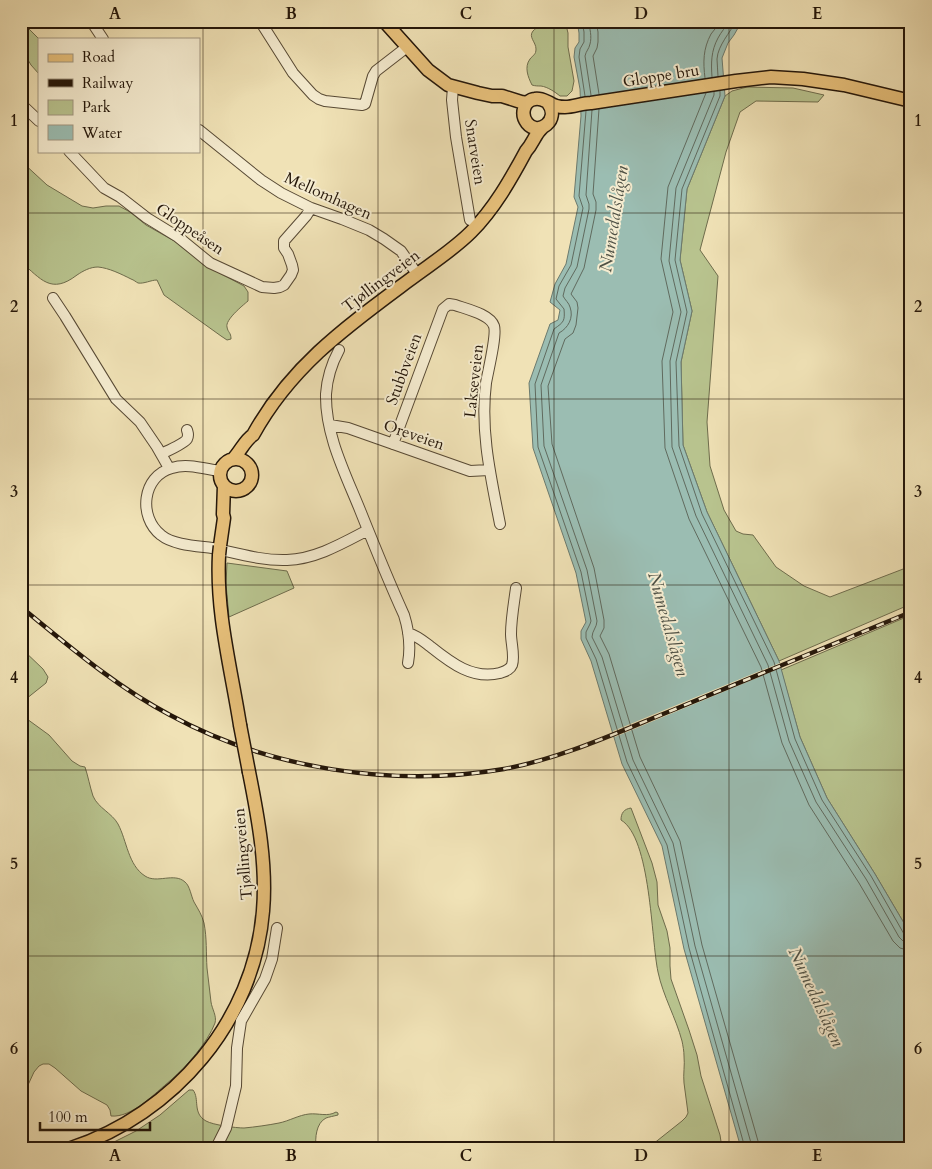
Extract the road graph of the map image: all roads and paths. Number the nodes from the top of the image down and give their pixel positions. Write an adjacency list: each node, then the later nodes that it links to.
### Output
1 (91, 21): 4 (street)
2 (260, 21): 5 (street)
3 (384, 21): 5 (main road)
4 (102, 38)
5 (407, 47): 7 (main road)
6 (803, 80): 9 (main road); 13 (main road, Gloppe bru); 14 (main road)
7 (453, 87): 8 (main road); 22 (street, Snarveien)
8 (492, 96): 10 (main road); 16 (main road)
9 (911, 101)
10 (527, 102): 11 (main road); 16 (main road)
11 (548, 103): 13 (main road); 17 (main road)
12 (21, 104): 15 (street)
13 (564, 110): 17 (main road)
14 (911, 111)
15 (38, 119)
16 (525, 120): 17 (main road); 19 (main road, Tjøllingveien)
17 (547, 124): 19 (main road, Tjøllingveien)
18 (200, 131): 21 (street, Mellomhagen)
19 (526, 150): 23 (main road, Tjøllingveien)
20 (69, 152): 21 (street, Gloppeåsen)
21 (311, 208): 23 (street, Mellomhagen)
22 (470, 220)
23 (417, 274): 29 (main road, Tjøllingveien)
24 (53, 298): 31 (street)
25 (446, 306): 30 (street, Stubbveien); 35 (street, Lakseveien)
26 (339, 350): 27 (street)
27 (330, 425): 30 (street, Oreveien); 41 (street)
28 (187, 430): 31 (street)
29 (253, 435): 32 (main road, Tjøllingveien); 33 (main road, Tjøllingveien)
30 (393, 444): 35 (street, Oreveien)
31 (161, 454): 34 (street)
32 (233, 459): 33 (main road); 36 (main road)
33 (250, 467): 38 (main road)
34 (169, 468): 36 (street); 41 (street)
35 (489, 470): 40 (street, Lakseveien)
36 (220, 471): 37 (main road)
37 (224, 486): 38 (main road); 39 (main road)
38 (242, 490): 39 (main road)
39 (224, 518): 46 (main road, Tjøllingveien, bridge)
40 (500, 524)
41 (368, 530): 43 (street)
42 (516, 588): 43 (street)
43 (408, 633): 44 (street)
44 (408, 663)
45 (277, 928): 47 (street)
46 (71, 1148)
47 (216, 1148)

